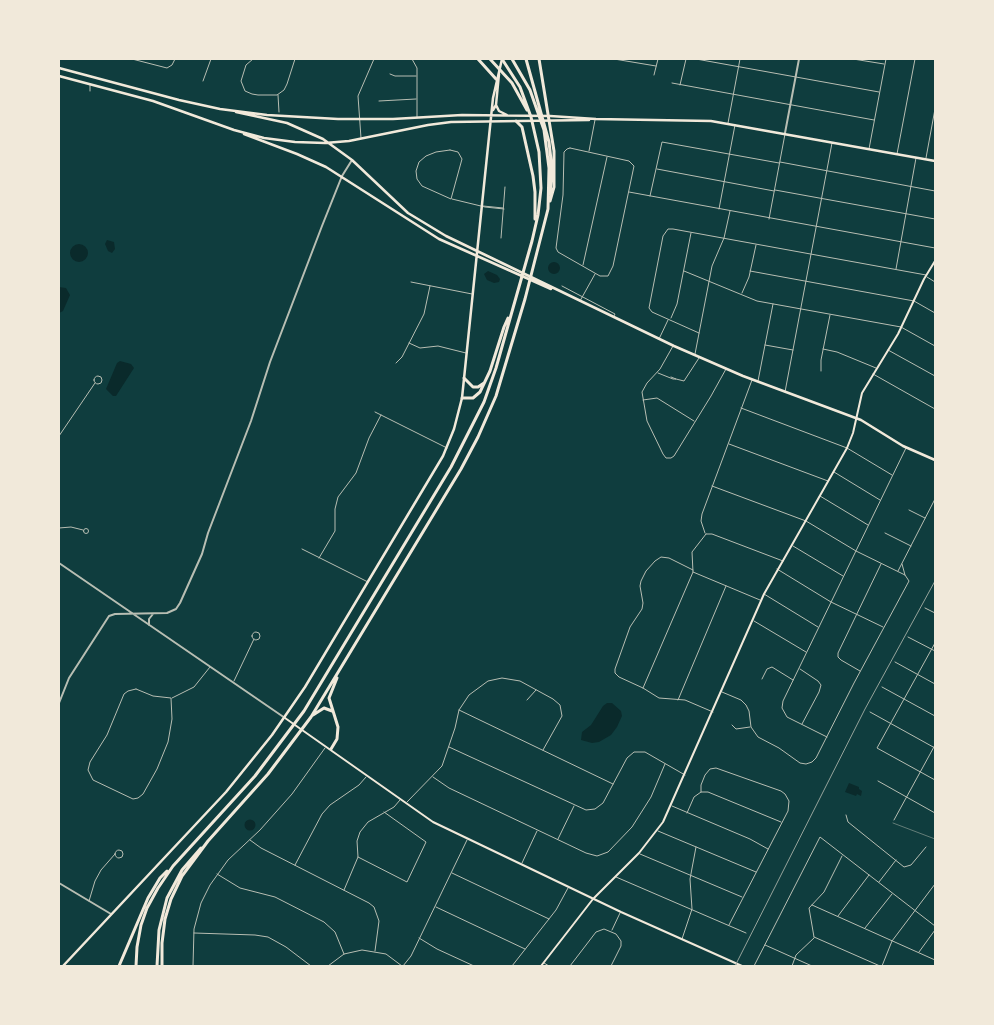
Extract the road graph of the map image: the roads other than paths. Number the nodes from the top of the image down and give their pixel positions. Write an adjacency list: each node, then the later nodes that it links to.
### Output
1 (132, 59): 23 (street)
2 (175, 59): 23 (street)
3 (211, 59): 36 (street)
4 (253, 59): 44 (street)
5 (295, 59): 44 (street)
6 (374, 59): 58 (street)
7 (412, 59): 33 (street)
8 (478, 59): 35 (highway)
9 (490, 59): 50 (highway)
10 (502, 59): 26 (main road); 50 (highway)
11 (512, 59): 51 (highway)
12 (526, 59): 51 (highway)
13 (539, 59): 65 (highway)
14 (614, 59): 27 (street)
15 (658, 59): 27 (street)
16 (686, 59): 39 (street)
17 (696, 59): 24 (street)
18 (740, 59): 28 (street)
19 (799, 59): 34 (street)
20 (853, 59): 25 (street)
21 (886, 59): 25 (street)
22 (915, 59): 73 (street)
23 (140, 60)
24 (706, 60): 28 (street)
25 (884, 64): 42 (street)
26 (500, 66): 35 (main road); 48 (main road)
27 (656, 66): 31 (street)
28 (739, 67): 34 (street); 43 (street)
29 (59, 68): 40 (main road)
30 (390, 74): 33 (street)
31 (654, 75)
32 (59, 76): 38 (main road)
33 (417, 76): 46 (street)
34 (796, 77): 42 (street); 49 (street)
35 (496, 79): 55 (main road)
36 (203, 81)
37 (672, 83): 39 (street)
38 (90, 84): 41 (street); 45 (main road)
39 (680, 85): 43 (street)
40 (140, 90): 45 (main road); 52 (main road)
41 (90, 91)
42 (879, 92): 60 (street)
43 (734, 94): 49 (street); 63 (street)
44 (278, 95): 54 (street)
45 (138, 96): 66 (main road)
46 (417, 99): 47 (street); 57 (street)
47 (379, 101)
48 (496, 105): 55 (main road); 56 (main road)
49 (791, 105): 60 (street); 67 (street)
50 (527, 107): 99 (highway)
51 (539, 108): 65 (highway)
52 (220, 109): 58 (main road); 77 (main road)
53 (935, 109): 76 (street)
54 (279, 112)
55 (492, 113): 56 (main road); 57 (main road); 61 (main road)
56 (511, 116): 59 (main road)
57 (417, 117): 58 (main road)
58 (359, 119): 68 (street)
59 (596, 120): 62 (main road); 63 (main road); 71 (street)
60 (874, 120): 70 (street)
61 (492, 121): 62 (main road); 68 (main road); 92 (main road)
62 (516, 121): 99 (highway)
63 (728, 123): 64 (main road)
64 (735, 124): 67 (main road); 72 (street)
65 (547, 129): 228 (highway)
66 (234, 130): 68 (main road); 82 (main road)
67 (785, 133): 69 (main road); 79 (street)
68 (362, 139)
69 (832, 142): 70 (main road); 81 (street)
70 (869, 149): 73 (main road)
71 (589, 152): 74 (street); 111 (street)
72 (730, 154): 79 (street); 80 (street); 83 (street)
73 (897, 154): 75 (main road)
74 (607, 156): 88 (street); 111 (street)
75 (916, 157): 76 (main road); 84 (street)
76 (926, 159): 78 (main road)
77 (352, 160): 82 (street); 107 (main road)
78 (935, 161)
79 (780, 163): 81 (street); 86 (street)
80 (656, 169): 83 (street); 89 (street)
81 (827, 172): 84 (street); 90 (street)
82 (342, 176): 109 (main road); 212 (street)
83 (724, 182): 86 (street); 94 (street)
84 (911, 186): 87 (street); 96 (street)
85 (505, 187): 93 (street)
86 (774, 190): 90 (street); 97 (street)
87 (935, 191)
88 (628, 192): 89 (street); 116 (street)
89 (650, 197): 94 (street)
90 (822, 198): 96 (street); 100 (street)
91 (451, 199): 91 (street); 92 (street)
92 (482, 206): 93 (street); 107 (main road)
93 (504, 209): 102 (street)
94 (720, 209): 95 (street)
95 (730, 211): 97 (street); 103 (street)
96 (906, 214): 98 (street); 104 (street)
97 (769, 219): 100 (street)
98 (935, 219)
99 (536, 224): 131 (highway)
100 (817, 226): 104 (street); 108 (street)
101 (691, 232): 103 (street); 114 (street); 135 (street)
102 (501, 238)
103 (724, 238): 105 (street); 118 (street)
104 (901, 241): 106 (street); 112 (street)
105 (756, 244): 108 (street); 115 (street)
106 (935, 248)
107 (478, 251): 109 (main road); 113 (main road)
108 (812, 254): 112 (street); 119 (street)
109 (477, 256): 113 (main road); 125 (main road)
110 (935, 261): 117 (main road)
111 (582, 266): 116 (street)
112 (896, 269): 117 (street)
113 (514, 270): 128 (main road)
114 (684, 270): 118 (street); 135 (street)
115 (750, 271): 119 (street); 124 (street)
116 (595, 273): 126 (street)
117 (926, 276): 121 (street); 127 (main road)
118 (710, 280): 124 (street); 137 (street)
119 (807, 281): 127 (street); 130 (street)
120 (411, 282): 122 (street)
121 (935, 282)
122 (430, 286): 125 (street); 139 (street)
123 (562, 286): 126 (street)
124 (742, 294): 129 (street)
125 (473, 295): 146 (main road)
126 (582, 297): 128 (street); 134 (street)
127 (914, 301): 132 (street); 136 (main road)
128 (580, 302): 134 (main road)
129 (773, 304): 130 (street); 140 (street)
130 (802, 309): 133 (street); 144 (street)
131 (512, 311): 160 (highway); 298 (highway)
132 (935, 313)
133 (830, 314): 136 (street); 143 (street)
134 (612, 317): 138 (main road)
135 (669, 319): 137 (street); 138 (street)
136 (901, 327): 142 (street); 145 (main road)
137 (699, 333): 147 (street)
138 (659, 339): 141 (main road)
139 (409, 343): 146 (street); 149 (street)
140 (765, 344): 144 (street); 158 (street)
141 (674, 346): 147 (main road); 153 (street)
142 (935, 346)
143 (823, 349): 150 (street); 152 (street)
144 (793, 350): 161 (street)
145 (888, 350): 150 (main road); 155 (street)
146 (466, 353): 156 (main road)
147 (694, 355): 148 (main road)
148 (700, 357): 151 (main road); 153 (street)
149 (396, 363)
150 (877, 368): 154 (main road)
151 (726, 369): 157 (main road); 169 (street)
152 (821, 371)
153 (658, 372): 163 (street)
154 (873, 374): 165 (street); 168 (main road)
155 (935, 376)
156 (464, 378): 160 (highway); 162 (main road)
157 (752, 379): 158 (main road); 164 (street)
158 (758, 382): 161 (main road)
159 (95, 383): 170 (street)
160 (485, 383): 162 (highway)
161 (785, 392): 168 (main road)
162 (462, 398): 172 (main road)
163 (643, 400): 169 (street); 169 (street)
164 (741, 408): 171 (street); 173 (street)
165 (935, 409)
166 (375, 412): 167 (street)
167 (381, 415): 172 (street); 195 (street)
168 (856, 418): 173 (main road); 174 (main road)
169 (695, 422)
170 (59, 436)
171 (728, 443): 178 (street); 179 (street)
172 (447, 448): 205 (main road)
173 (847, 448): 176 (main road); 177 (street)
174 (906, 448): 175 (main road); 177 (street)
175 (935, 460)
176 (834, 472): 178 (main road); 182 (street)
177 (893, 475): 182 (street)
178 (828, 481): 180 (main road)
179 (712, 486): 185 (street); 190 (street)
180 (820, 496): 185 (main road); 186 (street)
181 (935, 499): 184 (street)
182 (881, 500): 186 (street)
183 (909, 510): 184 (street)
184 (926, 518): 192 (street)
185 (806, 521): 191 (main road); 194 (street)
186 (868, 526): 194 (street)
187 (59, 528): 188 (street)
188 (83, 530)
189 (886, 533): 192 (street)
190 (706, 534): 196 (street); 201 (street)
191 (792, 545): 196 (main road); 204 (street)
192 (911, 546): 198 (street)
193 (302, 549): 195 (street)
194 (856, 551): 199 (street); 204 (street)
195 (319, 558): 205 (street)
196 (783, 561): 200 (main road)
197 (59, 563): 211 (street)
198 (902, 563): 202 (street); 203 (street)
199 (882, 564): 202 (street); 213 (street)
200 (777, 569): 207 (main road); 209 (street)
201 (693, 571): 206 (street); 236 (street); 236 (street)
202 (898, 572): 203 (street)
203 (905, 575): 218 (street)
204 (844, 576): 209 (street)
205 (368, 582): 250 (main road)
206 (726, 586): 208 (street); 242 (street)
207 (764, 594): 208 (main road); 217 (street)
208 (761, 601): 215 (main road)
209 (831, 602): 213 (street); 217 (street)
210 (925, 608): 214 (street)
211 (133, 614): 212 (street); 216 (street); 243 (street)
212 (153, 614): 216 (street)
213 (857, 614): 218 (street); 229 (street)
214 (935, 614)
215 (753, 620): 224 (street); 238 (main road)
216 (149, 625): 226 (street)
217 (819, 627): 224 (street)
218 (884, 628): 229 (street)
219 (908, 637): 222 (street)
220 (254, 639): 233 (street)
221 (935, 643): 222 (street)
222 (932, 650): 223 (street); 230 (street)
223 (935, 652)
224 (807, 653): 227 (street)
225 (895, 662): 230 (street)
226 (210, 666): 233 (street); 239 (street)
227 (799, 669): 232 (street); 253 (street)
228 (340, 671): 245 (highway); 249 (highway)
229 (860, 672): 255 (street)
230 (918, 674): 234 (street); 240 (street)
231 (762, 679): 232 (street)
232 (793, 680): 253 (street)
233 (233, 681): 250 (street)
234 (935, 684)
235 (882, 687): 240 (street)
236 (643, 688): 242 (street)
237 (536, 689): 241 (street); 244 (street); 260 (street)
238 (722, 692): 246 (main road); 254 (street)
239 (171, 698): 239 (street)
240 (904, 699): 248 (street); 251 (street)
241 (527, 700)
242 (678, 700): 246 (street)
243 (59, 703)
244 (459, 710): 257 (street); 260 (street)
245 (334, 712): 249 (highway); 259 (highway)
246 (713, 712): 264 (main road)
247 (870, 712): 251 (street)
248 (935, 716)
249 (311, 717): 287 (highway)
250 (285, 718): 256 (main road); 319 (main road)
251 (891, 724): 258 (street); 262 (street)
252 (732, 725): 254 (street)
253 (802, 725): 255 (street)
254 (751, 727): 255 (street)
255 (827, 737)
256 (327, 746): 259 (main road); 285 (street)
257 (449, 747): 265 (street); 274 (street)
258 (935, 747): 262 (street)
259 (331, 749): 263 (main road)
260 (543, 750): 268 (street)
261 (665, 764): 264 (street); 268 (street); 286 (street)
262 (920, 772): 266 (street); 270 (street)
263 (367, 775): 271 (main road); 297 (street)
264 (685, 775): 273 (main road)
265 (433, 777): 272 (street); 281 (street)
266 (935, 780)
267 (878, 781): 270 (street)
268 (614, 784): 274 (street)
269 (702, 792): 277 (street); 280 (street); 280 (street)
270 (907, 797): 276 (street); 279 (street)
271 (401, 799): 272 (main road); 275 (street)
272 (406, 803): 283 (main road)
273 (671, 805): 277 (street); 282 (main road)
274 (574, 806): 286 (street)
275 (384, 812): 294 (street); 294 (street)
276 (935, 812)
277 (687, 813): 290 (street)
278 (846, 815): 295 (street)
279 (893, 821): 284 (lane)
280 (782, 823): 290 (street)
281 (537, 830): 286 (street); 296 (street)
282 (657, 830): 288 (street); 291 (main road)
283 (468, 838): 296 (main road); 300 (street)
284 (935, 839)
285 (249, 840): 297 (street); 301 (street)
286 (558, 840)
287 (208, 841): 344 (highway); 345 (highway)
288 (696, 847): 299 (street); 302 (street)
289 (926, 847): 295 (street)
290 (768, 849): 299 (street)
291 (639, 853): 302 (street); 304 (main road)
292 (115, 854): 313 (street)
293 (842, 854): 303 (street); 314 (street); 333 (street)
294 (358, 858): 309 (street)
295 (896, 860): 305 (street)
296 (521, 864): 308 (main road)
297 (294, 865): 309 (street)
298 (173, 866): 342 (highway); 343 (highway)
299 (756, 872): 311 (street)
300 (451, 873): 315 (street); 321 (street)
301 (217, 874): 327 (street); 337 (street)
302 (691, 875): 311 (street); 316 (street)
303 (869, 875): 305 (street); 320 (street)
304 (615, 877): 312 (main road); 316 (street)
305 (878, 882): 310 (street)
306 (59, 884): 313 (street)
307 (935, 884): 317 (street)
308 (569, 886): 312 (main road); 321 (street)
309 (344, 890): 335 (street)
310 (892, 893): 317 (street); 324 (street)
311 (743, 898): 322 (street)
312 (593, 899): 318 (main road); 340 (main road)
313 (89, 901): 319 (street)
314 (812, 905): 320 (street); 329 (street)
315 (435, 906): 330 (street); 334 (street)
316 (692, 909): 322 (street); 331 (street)
317 (915, 910): 323 (street); 332 (street)
318 (621, 912): 326 (street); 331 (main road)
319 (112, 914): 341 (main road)
320 (837, 916): 324 (street)
321 (549, 919): 334 (street)
322 (730, 926): 328 (street)
323 (935, 926)
324 (865, 929): 332 (street)
325 (935, 930): 336 (street)
326 (612, 931): 354 (street); 355 (street)
327 (194, 933): 346 (street); 347 (street)
328 (746, 933)
329 (814, 937): 338 (street); 360 (street)
330 (420, 938): 349 (street); 350 (street)
331 (682, 940): 356 (main road)
332 (892, 941): 336 (street); 360 (street)
333 (765, 945): 338 (street); 357 (street)
334 (525, 949): 351 (street)
335 (375, 951): 337 (street); 349 (street)
336 (918, 953): 339 (street)
337 (344, 954): 348 (street)
338 (794, 958): 358 (street); 359 (street)
339 (935, 960)
340 (544, 963): 352 (main road); 353 (street)
341 (63, 966)
342 (120, 966)
343 (136, 966)
344 (157, 966)
345 (162, 966)
346 (193, 966)
347 (311, 966)
348 (328, 966)
349 (403, 966)
350 (474, 966)
351 (512, 966)
352 (542, 966)
353 (549, 966)
354 (570, 966)
355 (610, 966)
356 (742, 966)
357 (754, 966)
358 (792, 966)
359 (812, 966)
360 (881, 966)

